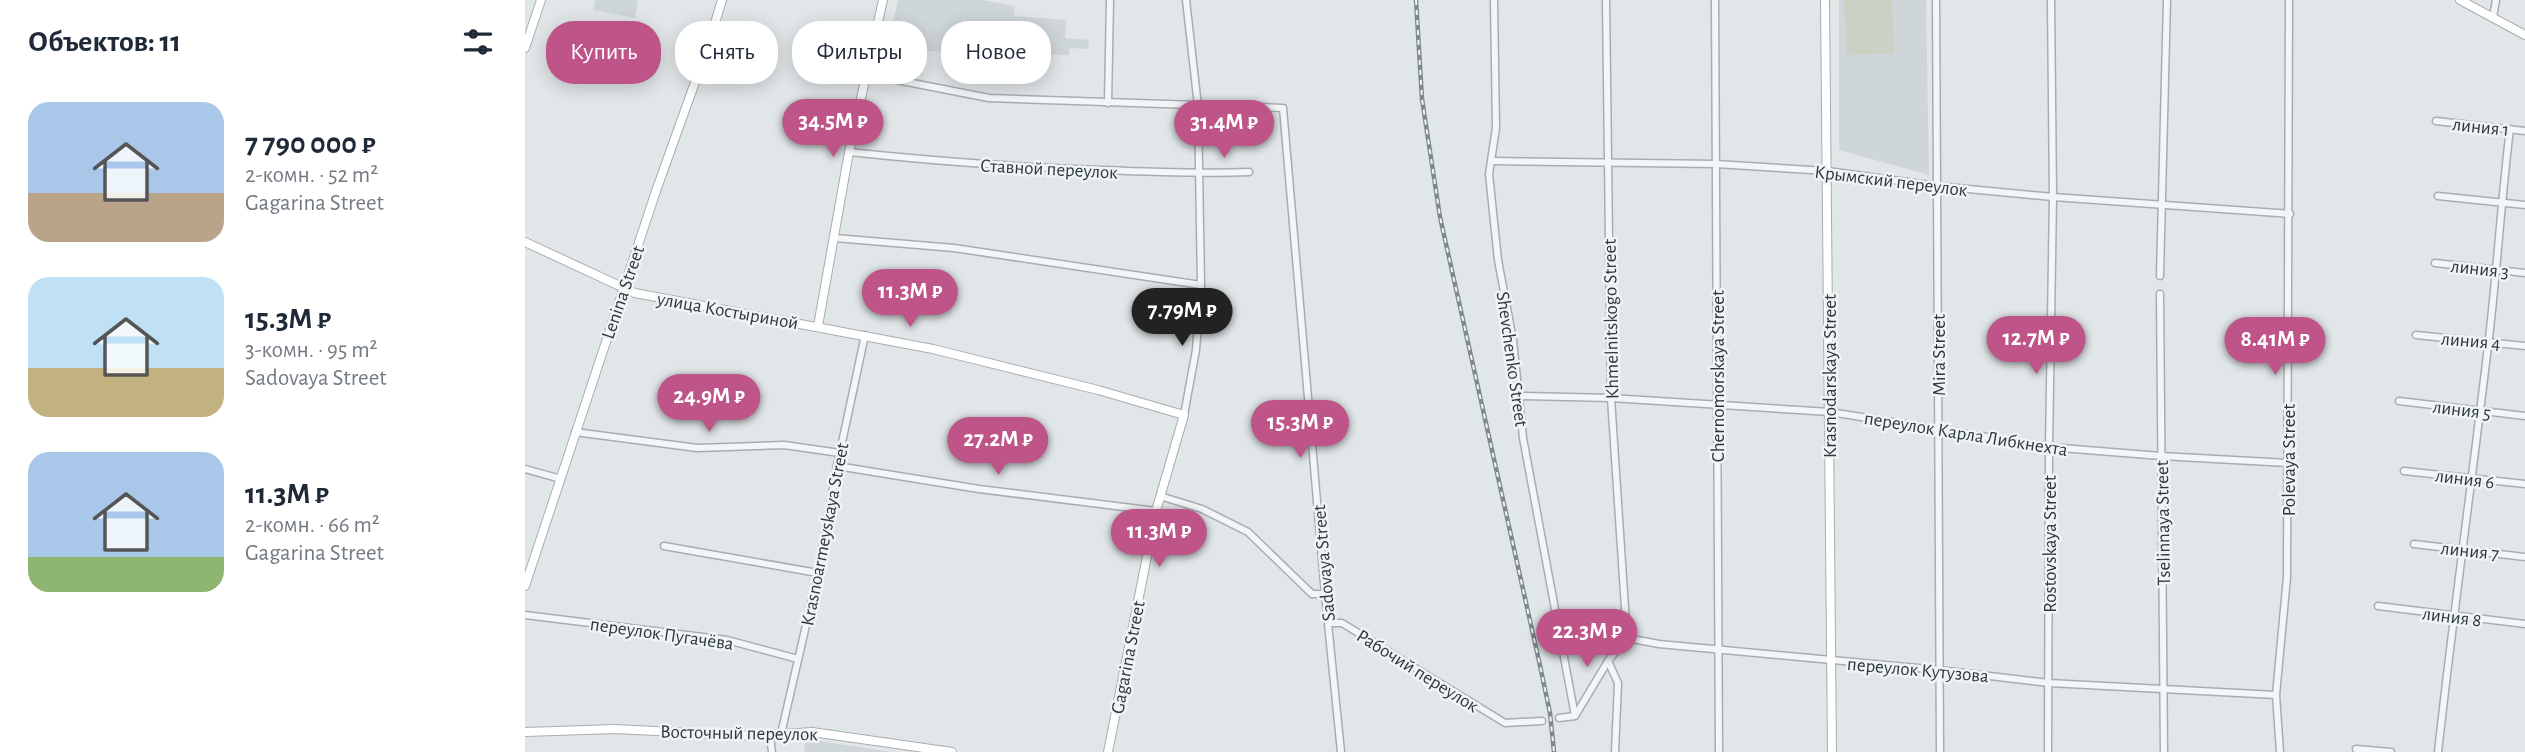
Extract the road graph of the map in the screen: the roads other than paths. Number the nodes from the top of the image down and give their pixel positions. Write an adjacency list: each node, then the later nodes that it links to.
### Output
1 (541, 0): 19 (street)
2 (722, 0): 48 (street, Lenina Street)
3 (883, 0): 17 (street)
4 (1110, 0): 22 (street)
5 (1187, 0): 23 (street, Gagarina Street)
6 (1494, 0): 28 (street, Shevchenko Street)
7 (1606, 0): 29 (street, Khmelnitskogo Street)
8 (1715, 0): 30 (street, Chernomorskaya Street)
9 (1825, 0): 31 (street, Krasnodarskaya Street)
10 (1936, 0): 34 (street, Mira Street)
11 (2051, 0): 35 (street, Rostovskaya Street)
12 (2167, 0): 39 (street)
13 (2289, 0): 40 (street, Polevaya Street)
14 (2460, 0): 16 (street)
15 (2496, 0): 16 (street)
16 (2493, 17): 18 (street)
17 (878, 21)
18 (2525, 35)
19 (525, 48)
20 (864, 84): 27 (street)
21 (917, 84): 22 (street)
22 (1108, 103): 23 (street)
23 (1198, 106): 33 (street, Gagarina Street); 83 (street, Sadovaya Street)
24 (2436, 121): 25 (street, линия 1)
25 (2510, 129): 26 (street, линия 1); 37 (street)
26 (2525, 131)
27 (849, 152): 33 (street, Ставной переулок); 41 (street)
28 (1492, 161): 29 (street, Крымский переулок); 55 (street, Shevchenko Street)
29 (1607, 164): 30 (street, Крымский переулок); 56 (street, Khmelnitskogo Street)
30 (1716, 164): 31 (street, Крымский переулок); 58 (street, Chernomorskaya Street)
31 (1827, 171): 34 (street, Крымский переулок); 59 (street, Krasnodarskaya Street)
32 (1249, 172): 33 (street, Ставной переулок)
33 (1201, 174): 47 (street, Gagarina Street)
34 (1937, 186): 35 (street, Крымский переулок); 63 (street, Mira Street)
35 (2053, 197): 39 (street, Крымский переулок); 65 (street, Rostovskaya Street)
36 (2438, 197): 37 (street)
37 (2501, 202): 38 (street); 44 (street)
38 (2525, 205)
39 (2161, 207): 40 (street, Крымский переулок); 46 (street)
40 (2290, 214): 68 (street, Polevaya Street)
41 (835, 238): 47 (street); 50 (street)
42 (525, 242): 48 (street, улица Костыриной)
43 (2435, 263): 44 (street, линия 3)
44 (2497, 270): 45 (street, линия 3); 53 (street)
45 (2525, 273)
46 (2160, 276)
47 (1201, 285): 61 (street, Gagarina Street)
48 (623, 289): 50 (street, улица Костыриной); 64 (street, Lenina Street)
49 (2160, 294): 67 (street, Tselinnaya Street)
50 (818, 326): 51 (street, улица Костыриной)
51 (865, 335): 61 (street, улица Костыриной); 66 (street, Krasnoarmeyskaya Street)
52 (2416, 335): 53 (street, линия 4)
53 (2489, 342): 54 (street, линия 4); 60 (street)
54 (2525, 345)
55 (1520, 396): 56 (street, переулок Карла Либкнехта); 89 (street, Shevchenko Street)
56 (1611, 398): 58 (street, переулок Карла Либкнехта); 90 (street, Khmelnitskogo Street)
57 (2399, 401): 60 (street, линия 5)
58 (1717, 404): 59 (street, переулок Карла Либкнехта); 91 (street, Chernomorskaya Street)
59 (1830, 412): 63 (street, переулок Карла Либкнехта); 94 (street, Krasnodarskaya Street)
60 (2480, 412): 62 (street, линия 5); 73 (street)
61 (1184, 415): 75 (street, Gagarina Street)
62 (2525, 416)
63 (1938, 429): 65 (street, переулок Карла Либкнехта); 95 (street, Mira Street)
64 (575, 432): 66 (street); 72 (street, Lenina Street)
65 (2049, 447): 67 (street, переулок Карла Либкнехта); 96 (street, Rostovskaya Street)
66 (840, 453): 69 (street, Krasnoarmeyskaya Street)
67 (2161, 457): 68 (street, переулок Карла Либкнехта); 97 (street, Tselinnaya Street)
68 (2288, 463): 98 (street, Polevaya Street)
69 (837, 466): 76 (street); 81 (street, Krasnoarmeyskaya Street)
70 (525, 469): 72 (street)
71 (2405, 471): 73 (street, линия 6)
72 (561, 479): 82 (street, Lenina Street)
73 (2473, 479): 74 (street, линия 6); 79 (street)
74 (2525, 484)
75 (1160, 496): 76 (street, Gagarina Street); 83 (street)
76 (1156, 511): 108 (street, Gagarina Street)
77 (2414, 544): 79 (street, линия 7)
78 (664, 546): 81 (street)
79 (2464, 550): 80 (street, линия 7); 86 (street)
80 (2525, 557)
81 (818, 573): 92 (street, Krasnoarmeyskaya Street)
82 (525, 586)
83 (1325, 594): 87 (street, Sadovaya Street)
84 (2378, 606): 86 (street, линия 8)
85 (525, 615): 92 (street, переулок Пугачёва)
86 (2453, 616): 88 (street, линия 8); 118 (street)
87 (1329, 623): 101 (street, Рабочий переулок); 109 (street, Sadovaya Street)
88 (2525, 624)
89 (1562, 636): 90 (street, переулок Кутузова); 99 (street, Shevchenko Street)
90 (1627, 638): 91 (street, переулок Кутузова); 93 (street)
91 (1718, 650): 94 (street, переулок Кутузова); 111 (street, Chernomorskaya Street)
92 (798, 659): 103 (street, Krasnoarmeyskaya Street)
93 (1608, 661): 99 (street); 110 (street)
94 (1831, 662): 95 (street, переулок Кутузова); 112 (street, Krasnodarskaya Street)
95 (1939, 670): 96 (street, переулок Кутузова); 113 (street, Mira Street)
96 (2049, 683): 97 (street, переулок Кутузова); 114 (street, Rostovskaya Street)
97 (2164, 691): 98 (street, переулок Кутузова); 115 (street, Tselinnaya Street)
98 (2276, 695): 116 (street, Polevaya Street)
99 (1576, 716): 100 (street)
100 (1559, 718)
101 (1542, 721)
102 (525, 732): 104 (street, Восточный переулок)
103 (782, 734): 104 (street, Восточный переулок); 107 (street, Восточный переулок)
104 (770, 736): 106 (street)
105 (2356, 749): 117 (street)
106 (772, 752)
107 (952, 752)
108 (1108, 752)
109 (1342, 752)
110 (1615, 752)
111 (1719, 752)
112 (1832, 752)
113 (1940, 752)
114 (2048, 752)
115 (2164, 752)
116 (2280, 752)
117 (2391, 752)
118 (2438, 752)

